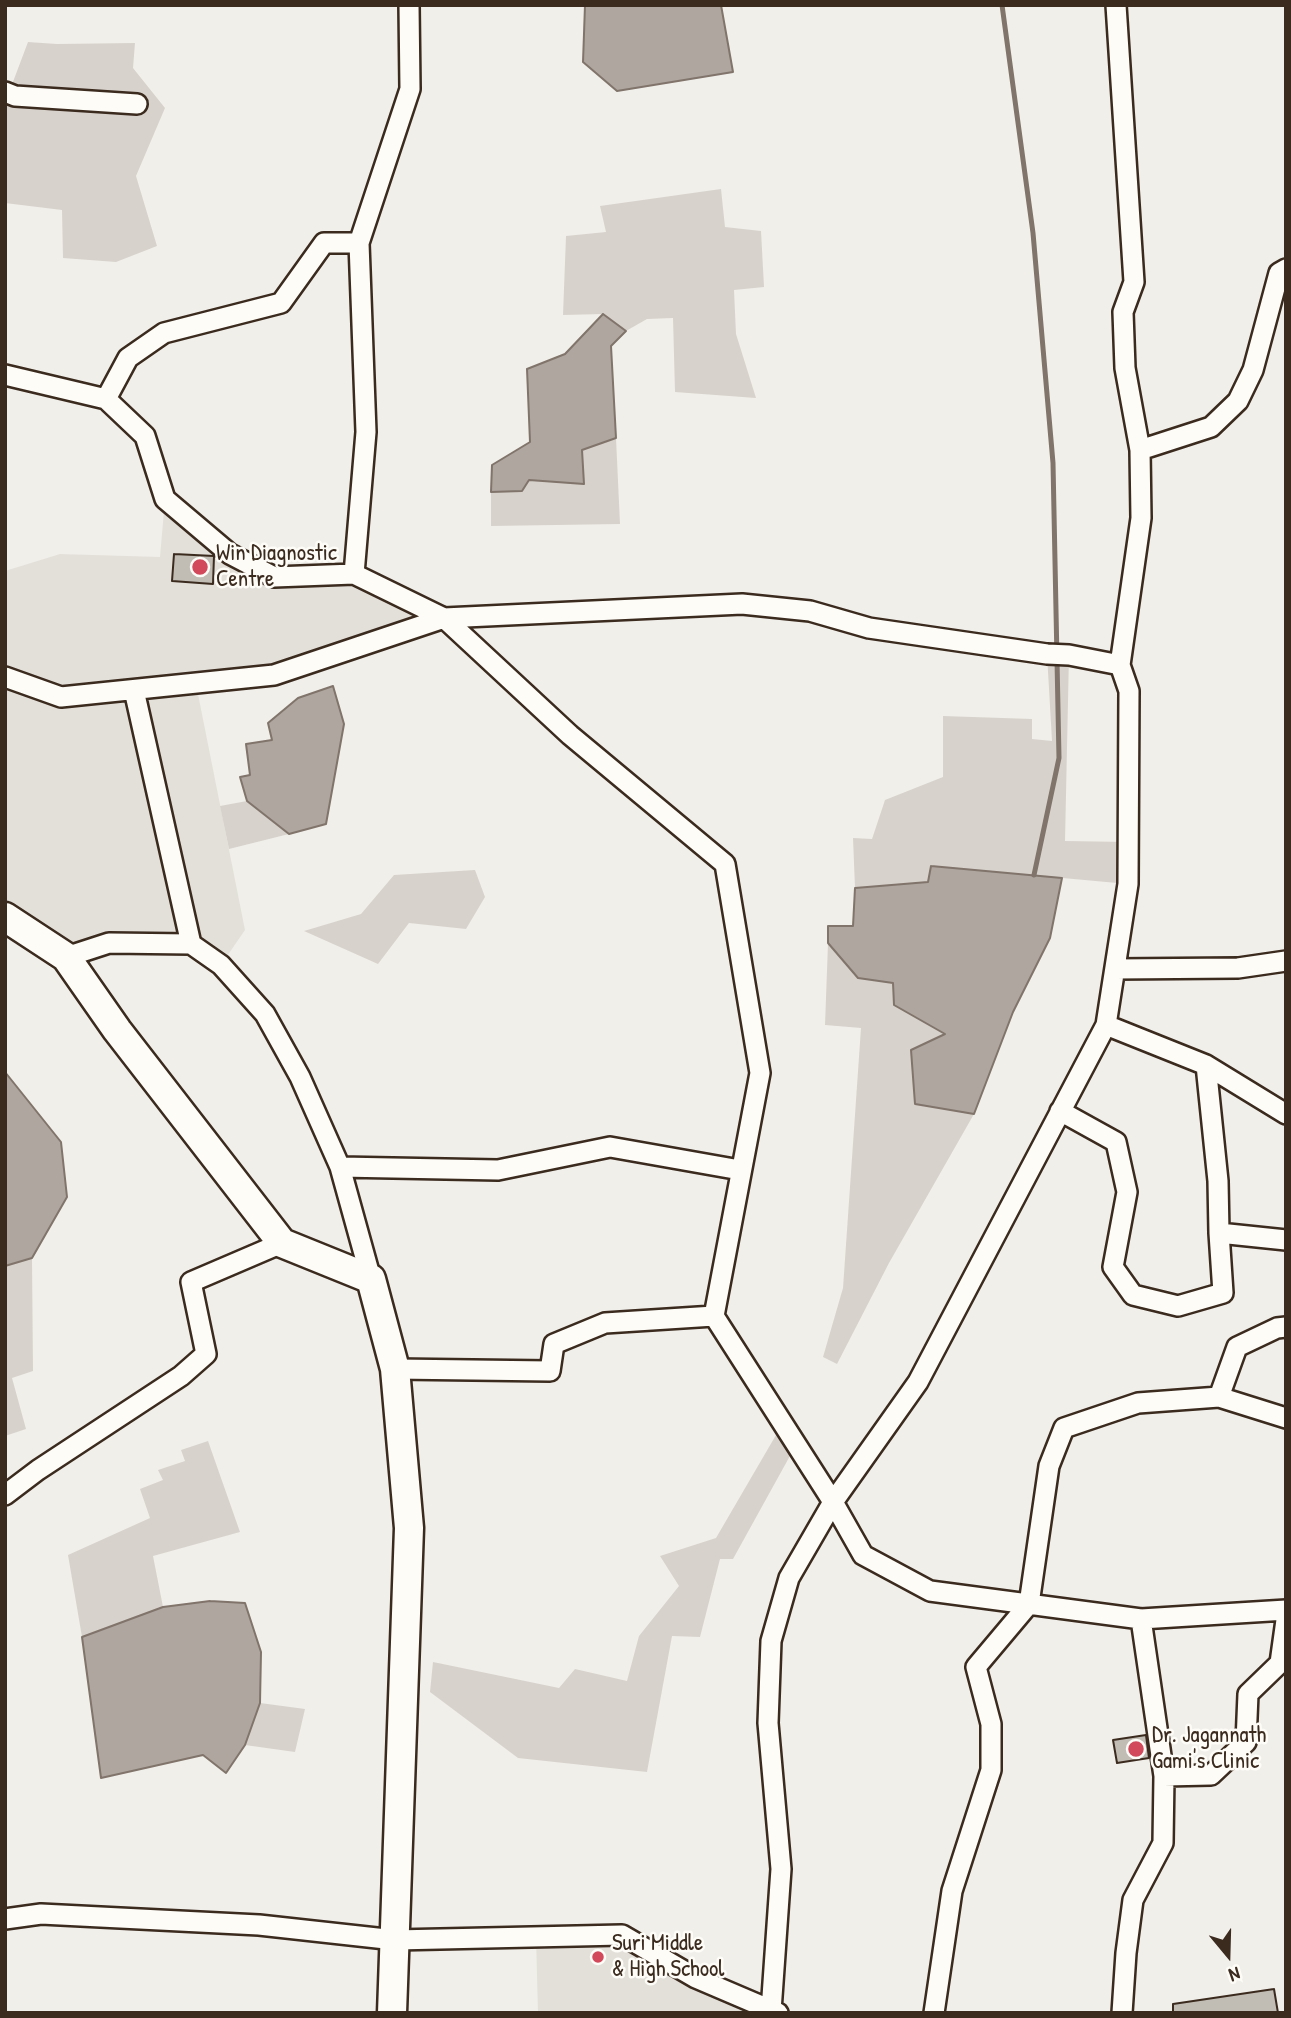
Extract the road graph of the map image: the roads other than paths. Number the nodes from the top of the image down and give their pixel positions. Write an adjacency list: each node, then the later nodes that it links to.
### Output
1 (409, 5): 5 (street)
2 (1116, 5): 9 (street)
3 (5, 92): 4 (street)
4 (138, 104)
5 (359, 243): 8 (street); 10 (street)
6 (1286, 269): 9 (street)
7 (5, 375): 8 (street)
8 (106, 399): 10 (street)
9 (1140, 450): 12 (street)
10 (354, 574): 11 (street)
11 (444, 618): 12 (street); 14 (street); 25 (street)
12 (1119, 664): 19 (street)
13 (5, 677): 14 (street)
14 (134, 690): 16 (street)
15 (5, 917): 17 (main road)
16 (191, 944): 17 (street); 24 (street)
17 (66, 957): 28 (main road)
18 (1286, 961): 19 (street)
19 (1115, 969): 20 (street)
20 (1106, 1025): 21 (street); 22 (street)
21 (1206, 1065): 23 (street); 26 (street)
22 (1060, 1111): 26 (street); 36 (street)
23 (1286, 1114)
24 (340, 1167): 25 (street); 29 (street)
25 (740, 1170): 30 (street)
26 (1220, 1233): 27 (street)
27 (1286, 1240)
28 (282, 1243): 29 (main road); 35 (street)
29 (371, 1279): 32 (main road)
30 (714, 1316): 32 (street); 36 (street)
31 (1286, 1327): 33 (street)
32 (395, 1369): 43 (main road)
33 (1219, 1397): 34 (street); 37 (street)
34 (1286, 1418)
35 (5, 1495)
36 (833, 1502): 37 (street); 44 (street)
37 (1028, 1604): 39 (street); 46 (street)
38 (1286, 1611): 39 (street)
39 (1141, 1619): 41 (street)
40 (1286, 1620): 41 (street)
41 (1164, 1776): 47 (street)
42 (5, 1919): 43 (street)
43 (396, 1940): 44 (street); 45 (main road)
44 (775, 2012)
45 (392, 2013)
46 (934, 2013)
47 (1122, 2013)

